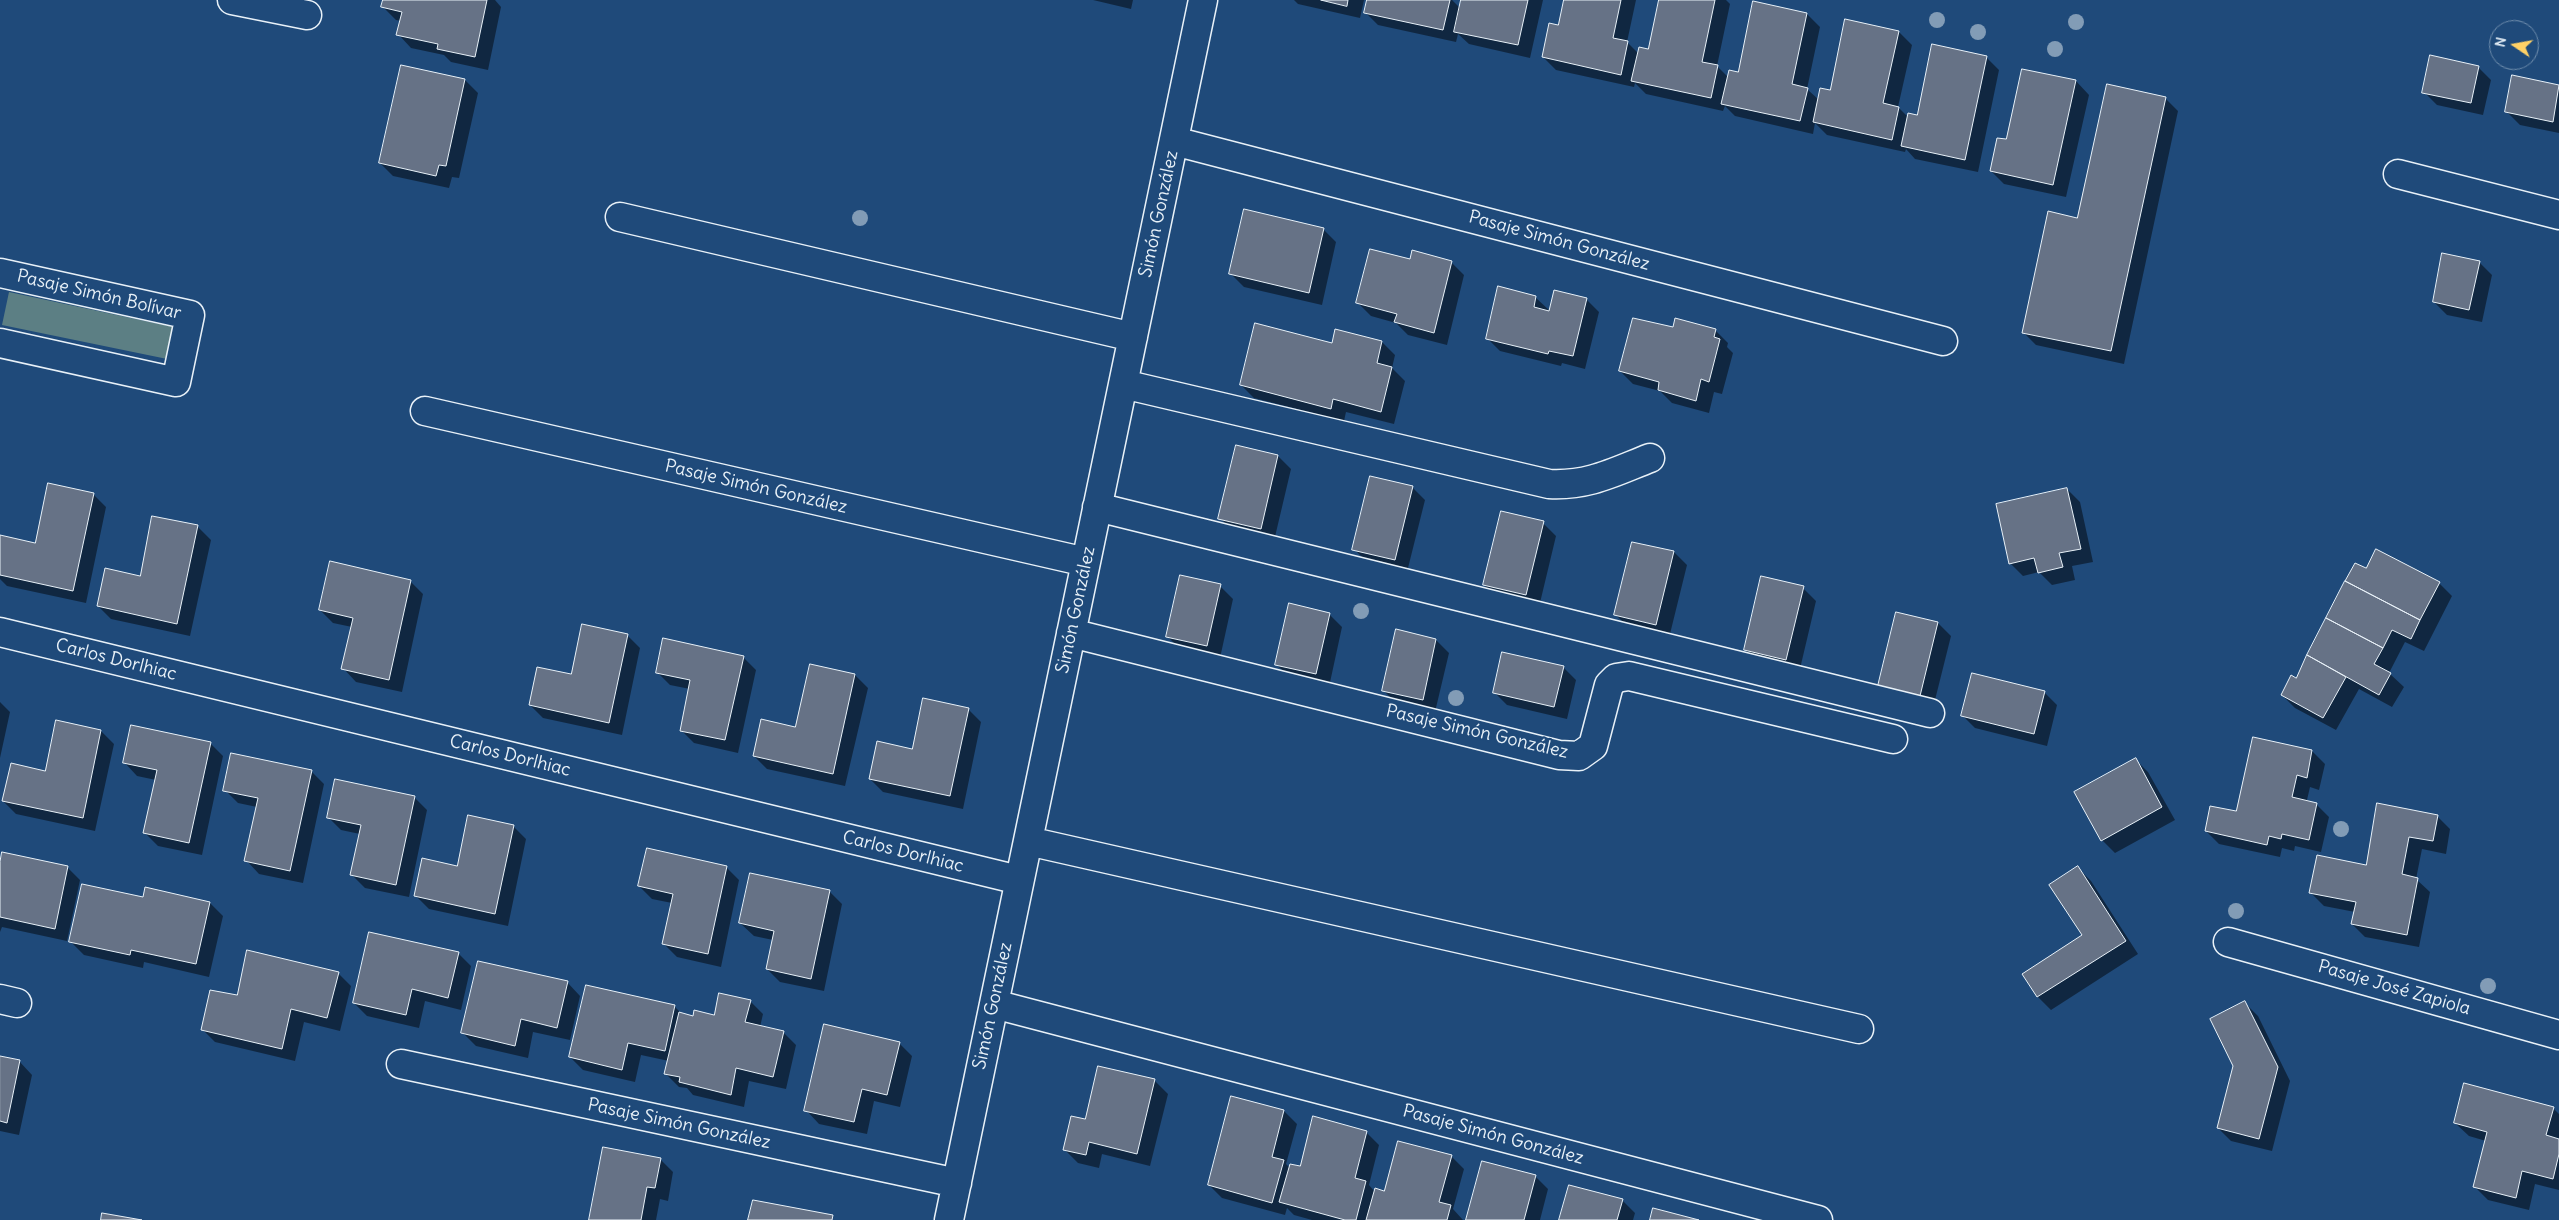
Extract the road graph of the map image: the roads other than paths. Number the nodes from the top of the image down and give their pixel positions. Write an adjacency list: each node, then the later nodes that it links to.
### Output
1 (232, 0): 3 (street)
2 (1203, 0): 4 (street, Simón González)
3 (307, 15)
4 (1174, 142): 9 (street, Simón González); 10 (street, Pasaje Simón González)
5 (2398, 174): 6 (street)
6 (2559, 214)
7 (620, 217): 9 (street)
8 (0, 273): 11 (street, Pasaje Simón Bolívar)
9 (1133, 337): 12 (street, Simón González)
10 (1943, 341)
11 (0, 343)
12 (1124, 384): 14 (street); 15 (street, Simón González)
13 (425, 411): 16 (street, Pasaje Simón González)
14 (1650, 458)
15 (1097, 507): 16 (street, Simón González); 19 (street)
16 (1086, 562): 18 (street, Simón González)
17 (0, 632): 22 (street, Carlos Dorlhiac)
18 (1071, 633): 20 (street, Pasaje Simón González); 21 (street, Simón González)
19 (1930, 713)
20 (1893, 739)
21 (1028, 841): 22 (street, Simón González); 25 (street)
22 (1020, 880): 24 (street, Simón González)
23 (2228, 942): 26 (street, Pasaje José Zapiola)
24 (994, 1004): 28 (street, Simón González); 30 (street, Pasaje Simón González)
25 (1859, 1029)
26 (2559, 1035)
27 (401, 1064): 28 (street, Pasaje Simón González)
28 (957, 1183): 29 (street, Simón González)
29 (949, 1220)
30 (1818, 1220)

